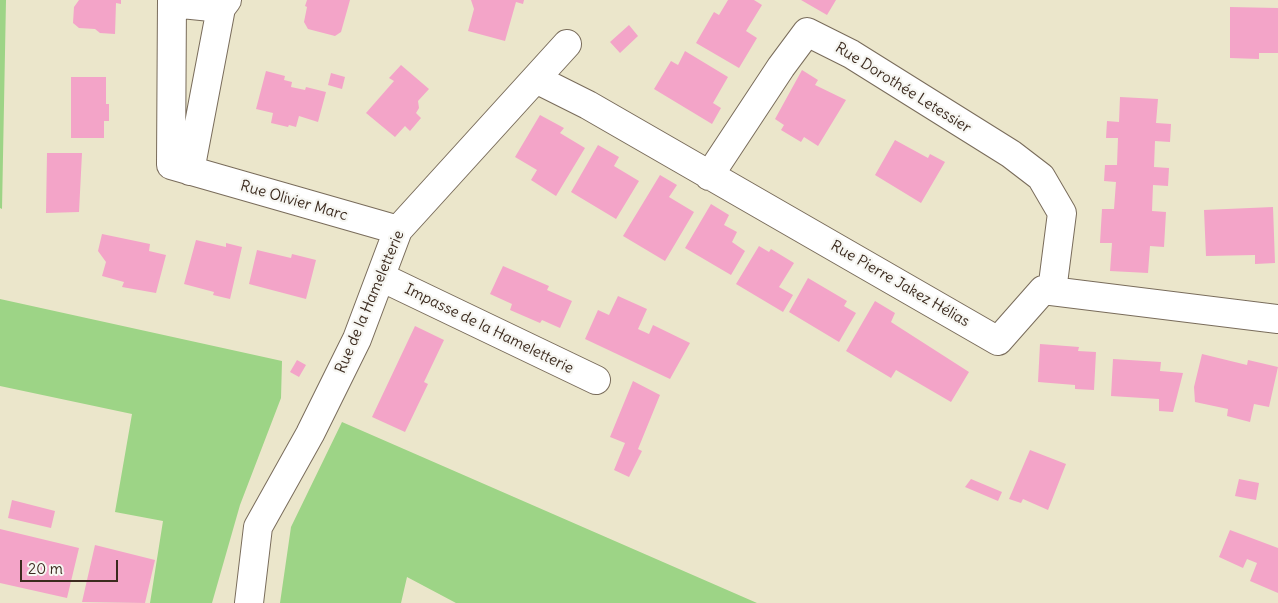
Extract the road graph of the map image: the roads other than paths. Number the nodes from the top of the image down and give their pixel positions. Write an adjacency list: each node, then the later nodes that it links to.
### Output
1 (172, 2): 2 (street); 5 (street)
2 (224, 4): 5 (street)
3 (567, 44): 4 (street, Rue de la Hameletterie)
4 (536, 79): 6 (street, Rue Pierre Jakez Hélias); 7 (street, Rue de la Hameletterie)
5 (181, 168): 7 (street, Rue Olivier Marc)
6 (709, 176): 9 (street, Rue Pierre Jakez Hélias); 9 (street, Rue Dorothée Letessier)
7 (398, 230): 8 (street, Rue de la Hameletterie)
8 (381, 277): 11 (street, Impasse de la Hameletterie); 12 (street, Rue de la Hameletterie)
9 (1052, 291): 10 (street)
10 (1278, 318)
11 (596, 380)
12 (249, 603)

